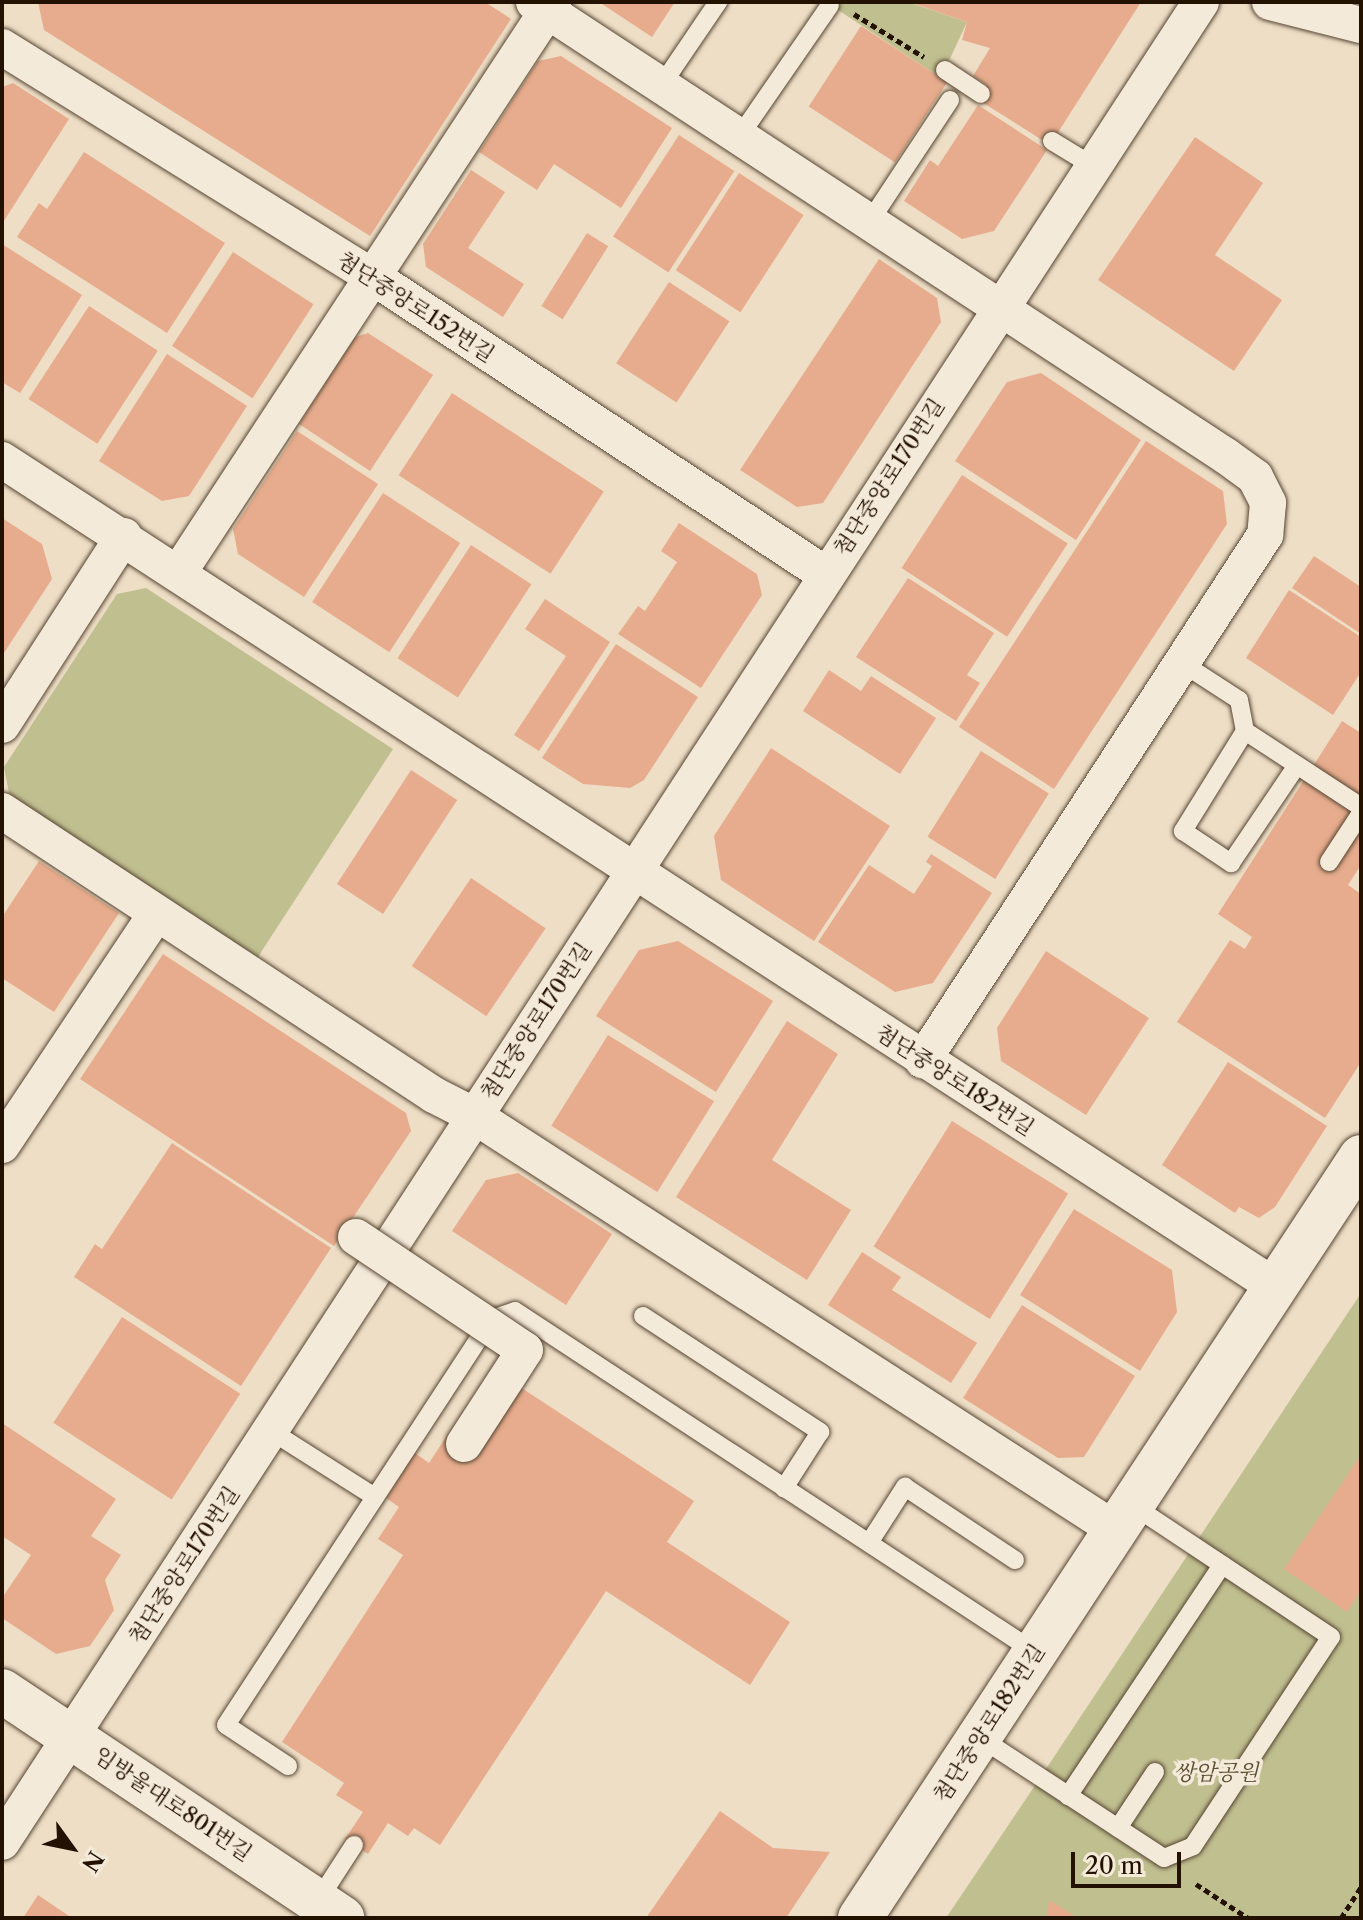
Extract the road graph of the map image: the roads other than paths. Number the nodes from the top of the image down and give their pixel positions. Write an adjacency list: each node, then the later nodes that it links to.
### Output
1 (718, 2): 9 (lane)
2 (1201, 2): 14 (street, 첨단중앙로170번길)
3 (1270, 2): 6 (street)
4 (545, 5): 9 (street); 16 (street)
5 (830, 5): 12 (lane)
6 (1361, 25)
7 (2, 47): 16 (street, 첨단중앙로152번길)
8 (945, 70): 10 (lane)
9 (661, 86): 12 (street)
10 (981, 94)
11 (950, 100): 15 (lane)
12 (739, 137): 15 (street)
13 (1052, 141): 14 (lane)
14 (1093, 166): 17 (street, 첨단중앙로170번길)
15 (870, 221): 17 (street)
16 (373, 277): 20 (street); 21 (street, 첨단중앙로152번길)
17 (1001, 307): 21 (street, 첨단중앙로170번길); 22 (street)
18 (2, 460): 19 (street)
19 (124, 536): 20 (street); 23 (street)
20 (179, 572): 29 (street)
21 (825, 574): 29 (street, 첨단중앙로170번길)
22 (1182, 663): 24 (lane); 31 (street)
23 (2, 725)
24 (1245, 731): 25 (lane); 25 (lane)
25 (1297, 765): 26 (lane)
26 (1361, 810): 28 (lane)
27 (2, 811): 30 (street)
28 (1329, 862)
29 (634, 871): 31 (street, 첨단중앙로182번길); 32 (street, 첨단중앙로170번길)
30 (156, 914): 32 (street); 33 (street)
31 (923, 1060): 36 (street, 첨단중앙로182번길)
32 (473, 1115): 38 (street, 첨단중앙로170번길); 42 (street)
33 (2, 1145)
34 (1361, 1157): 36 (street, 첨단중앙로182번길)
35 (351, 1233): 39 (street, bridge)
36 (1276, 1287): 42 (street, 첨단중앙로182번길)
37 (643, 1316): 40 (lane)
38 (271, 1431): 41 (lane); 48 (street, 첨단중앙로170번길)
39 (464, 1444)
40 (784, 1488): 41 (lane); 43 (lane)
41 (375, 1497): 50 (lane)
42 (1124, 1517): 45 (lane); 46 (street, 첨단중앙로182번길)
43 (869, 1543): 44 (lane); 46 (lane)
44 (1015, 1560)
45 (1222, 1565): 52 (lane); 53 (lane)
46 (1035, 1652): 49 (street, 첨단중앙로182번길)
47 (2, 1691): 48 (street, 임방울대로801번길)
48 (72, 1736): 54 (street); 56 (street, 임방울대로801번길)
49 (979, 1737): 52 (lane); 57 (street, 첨단중앙로182번길)
50 (288, 1766)
51 (1155, 1772): 53 (lane)
52 (1068, 1796): 53 (lane)
53 (1118, 1828)
54 (2, 1842)
55 (354, 1845): 56 (lane)
56 (330, 1910)
57 (860, 1918)

